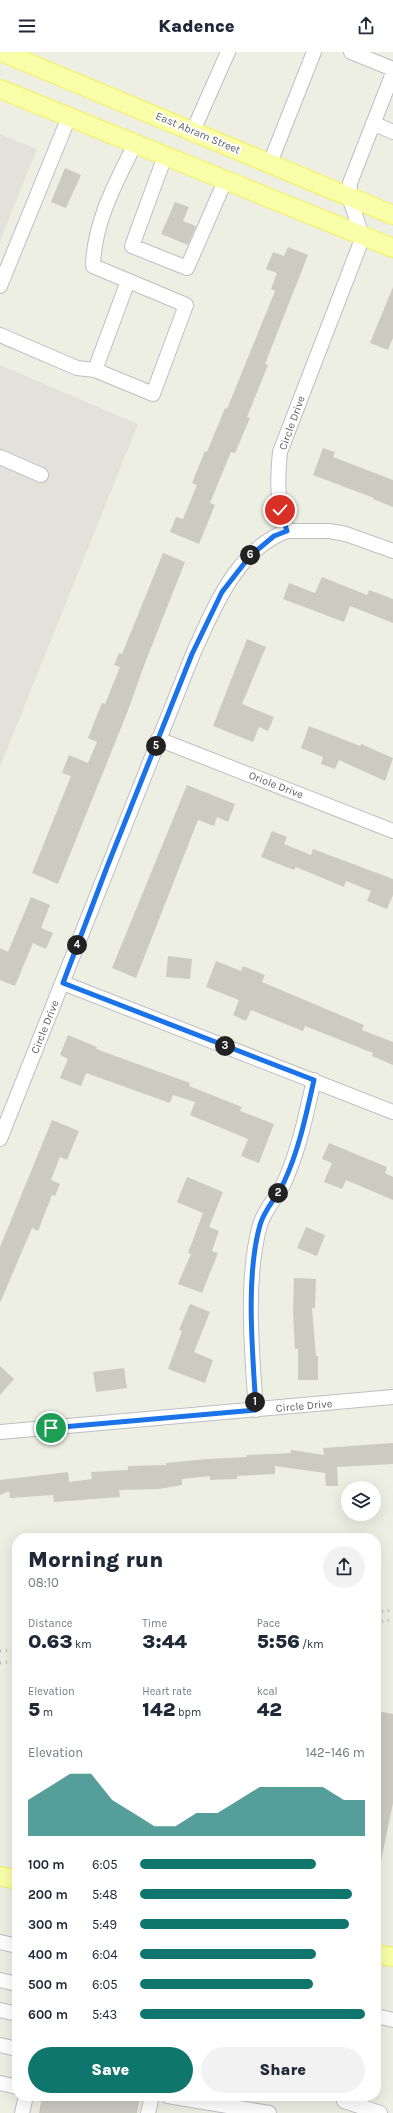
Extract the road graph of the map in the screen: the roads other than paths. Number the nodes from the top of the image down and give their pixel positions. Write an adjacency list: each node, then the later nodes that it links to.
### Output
1 (2, 52): 10 (main road, East Abram Street)
2 (228, 52): 10 (street)
3 (314, 52): 14 (street)
4 (351, 52): 5 (street)
5 (393, 69)
6 (393, 73): 9 (street)
7 (0, 89): 8 (main road)
8 (69, 117): 12 (main road); 21 (street)
9 (374, 123): 11 (street); 16 (street)
10 (193, 131): 14 (main road, East Abram Street)
11 (393, 132)
12 (135, 144): 13 (main road); 20 (street)
13 (165, 156): 15 (main road); 15 (street)
14 (270, 163): 16 (main road, East Abram Street)
15 (225, 181): 18 (main road)
16 (349, 197): 17 (main road, East Abram Street); 18 (street)
17 (393, 215)
18 (362, 235): 19 (main road); 26 (street, Circle Drive)
19 (393, 248)
20 (128, 281): 23 (street); 23 (street)
21 (0, 286)
22 (0, 335): 23 (street)
23 (95, 370)
24 (0, 457): 25 (street)
25 (41, 475)
26 (287, 531): 27 (street); 28 (street, Circle Drive)
27 (393, 551)
28 (158, 739): 29 (street, Oriole Drive); 30 (street, Circle Drive)
29 (393, 831)
30 (63, 983): 31 (street); 33 (street, Circle Drive)
31 (314, 1080): 32 (street); 35 (street)
32 (393, 1112)
33 (0, 1139)
34 (393, 1397): 35 (street, Circle Drive)
35 (256, 1410): 36 (street, Circle Drive)
36 (0, 1432)
37 (0, 1876): 38 (main road)
38 (12, 1879)
39 (0, 1942): 40 (street)
40 (12, 1945)
41 (381, 1955): 42 (main road)
42 (393, 1957)
43 (0, 1980): 44 (street)
44 (12, 1983)
45 (0, 2010): 46 (street)
46 (12, 2013)
47 (381, 2017): 48 (street)
48 (393, 2020)
49 (0, 2045): 50 (street)
50 (12, 2048)
51 (0, 2083): 52 (street)
52 (12, 2086)
53 (25, 2101): 58 (street)
54 (151, 2101): 59 (street)
55 (192, 2101): 57 (street)
56 (343, 2103): 61 (street)
57 (236, 2110): 60 (street)
58 (22, 2113)
59 (148, 2113)
60 (270, 2113)
61 (380, 2113)

